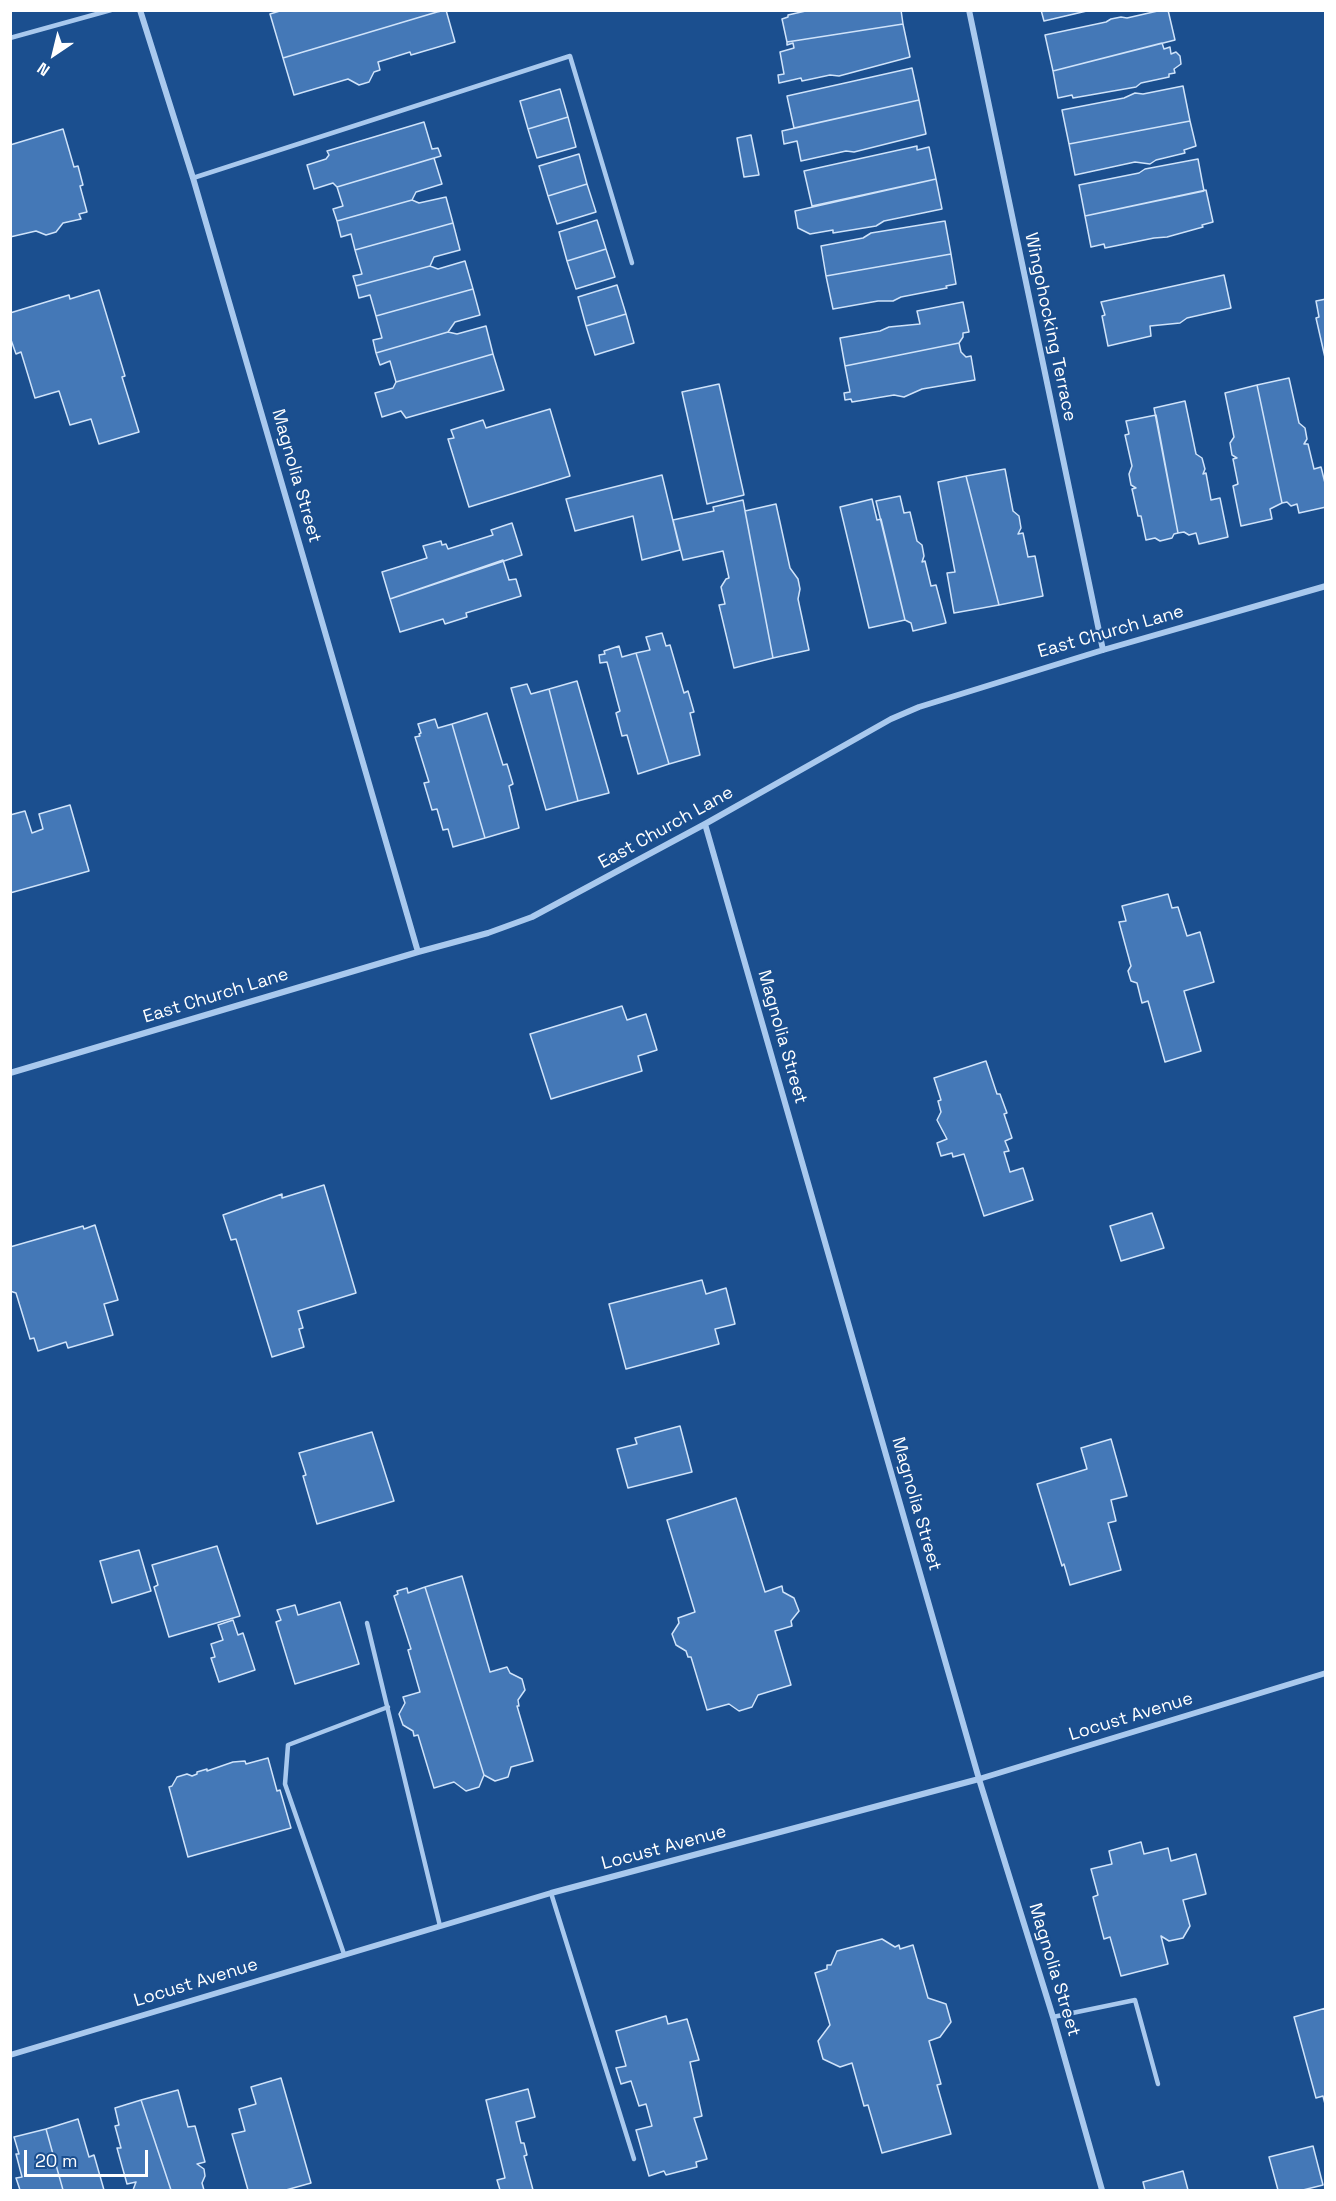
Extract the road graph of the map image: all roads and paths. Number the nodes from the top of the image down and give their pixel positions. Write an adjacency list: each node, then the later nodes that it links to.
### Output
1 (111, 10): 4 (lane)
2 (140, 10): 5 (street, Magnolia Street)
3 (969, 10): 8 (street, Wingohocking Terrace)
4 (10, 38)
5 (193, 178): 6 (lane); 10 (street, Magnolia Street)
6 (632, 263)
7 (1326, 586): 8 (street, East Church Lane)
8 (1103, 650): 9 (street, East Church Lane)
9 (705, 824): 10 (street, East Church Lane); 15 (street, Magnolia Street)
10 (418, 952): 11 (street, East Church Lane)
11 (10, 1072)
12 (367, 1623): 14 (lane)
13 (1326, 1674): 15 (street, Locust Avenue)
14 (388, 1707): 17 (lane); 18 (lane)
15 (979, 1779): 16 (street, Locust Avenue); 19 (street, Magnolia Street)
16 (551, 1893): 17 (street, Locust Avenue); 22 (lane)
17 (440, 1926): 18 (street, Locust Avenue)
18 (344, 1954): 20 (street, Locust Avenue)
19 (1053, 2017): 21 (lane); 23 (street, Magnolia Street)
20 (10, 2055)
21 (1158, 2084)
22 (634, 2159)
23 (1102, 2190)

